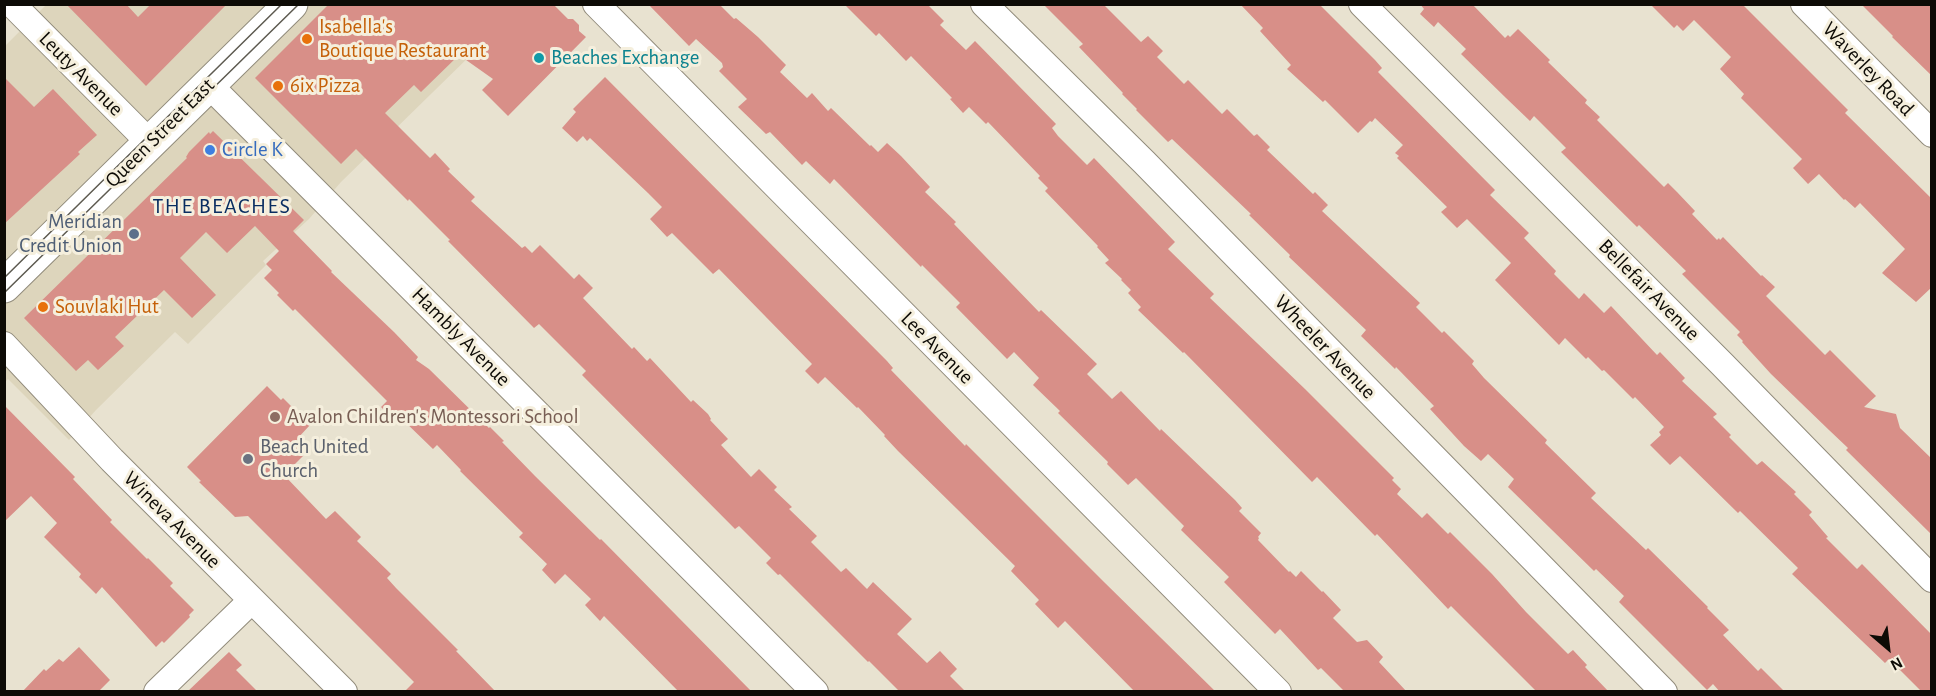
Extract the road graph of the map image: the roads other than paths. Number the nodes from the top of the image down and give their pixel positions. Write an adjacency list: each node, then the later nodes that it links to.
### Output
1 (12, 4): 9 (street, Leuty Avenue)
2 (291, 4): 7 (main road, Queen Street East)
3 (596, 4): 17 (street, Lee Avenue)
4 (984, 4): 18 (street, Wheeler Avenue)
5 (1362, 4): 12 (street, Bellefair Avenue)
6 (1804, 4): 8 (street, Waverley Road)
7 (209, 85): 9 (main road, Queen Street East); 16 (street, Hambly Avenue)
8 (1932, 134)
9 (150, 143): 10 (main road, Queen Street East)
10 (4, 286)
11 (4, 345): 13 (street, Wineva Avenue)
12 (1932, 579)
13 (252, 600): 14 (street); 15 (street, Wineva Avenue)
14 (157, 692)
15 (344, 692)
16 (815, 692)
17 (1278, 692)
18 (1664, 692)

